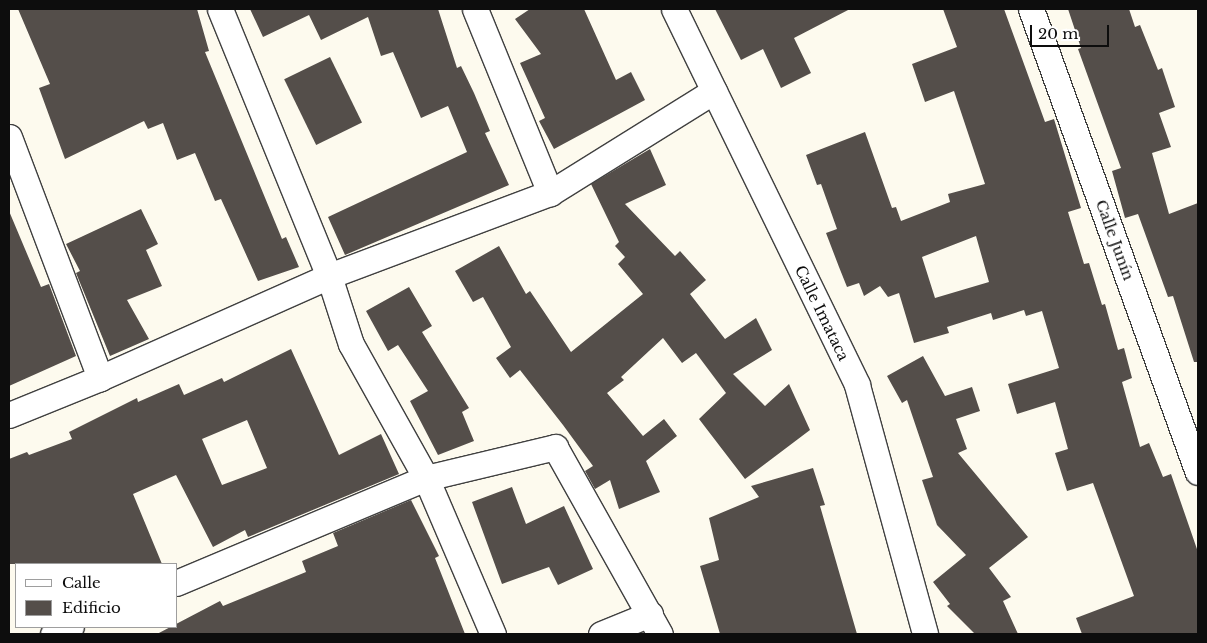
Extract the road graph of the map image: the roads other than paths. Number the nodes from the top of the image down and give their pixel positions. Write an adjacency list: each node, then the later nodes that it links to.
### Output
1 (220, 9): 8 (street)
2 (475, 9): 7 (street)
3 (674, 9): 5 (street, Calle Imataca)
4 (1030, 9): 11 (street, Calle Junín)
5 (714, 91): 7 (street); 19 (street, Calle Imataca)
6 (9, 137): 9 (street)
7 (550, 193): 8 (street)
8 (329, 276): 9 (street); 12 (street)
9 (100, 378): 10 (street)
10 (9, 415)
11 (1198, 472)
12 (426, 478): 13 (street); 14 (street); 17 (street)
13 (178, 582)
14 (655, 624): 18 (street)
15 (68, 628): 16 (street)
16 (53, 634)
17 (494, 634)
18 (601, 634)
19 (925, 634)

